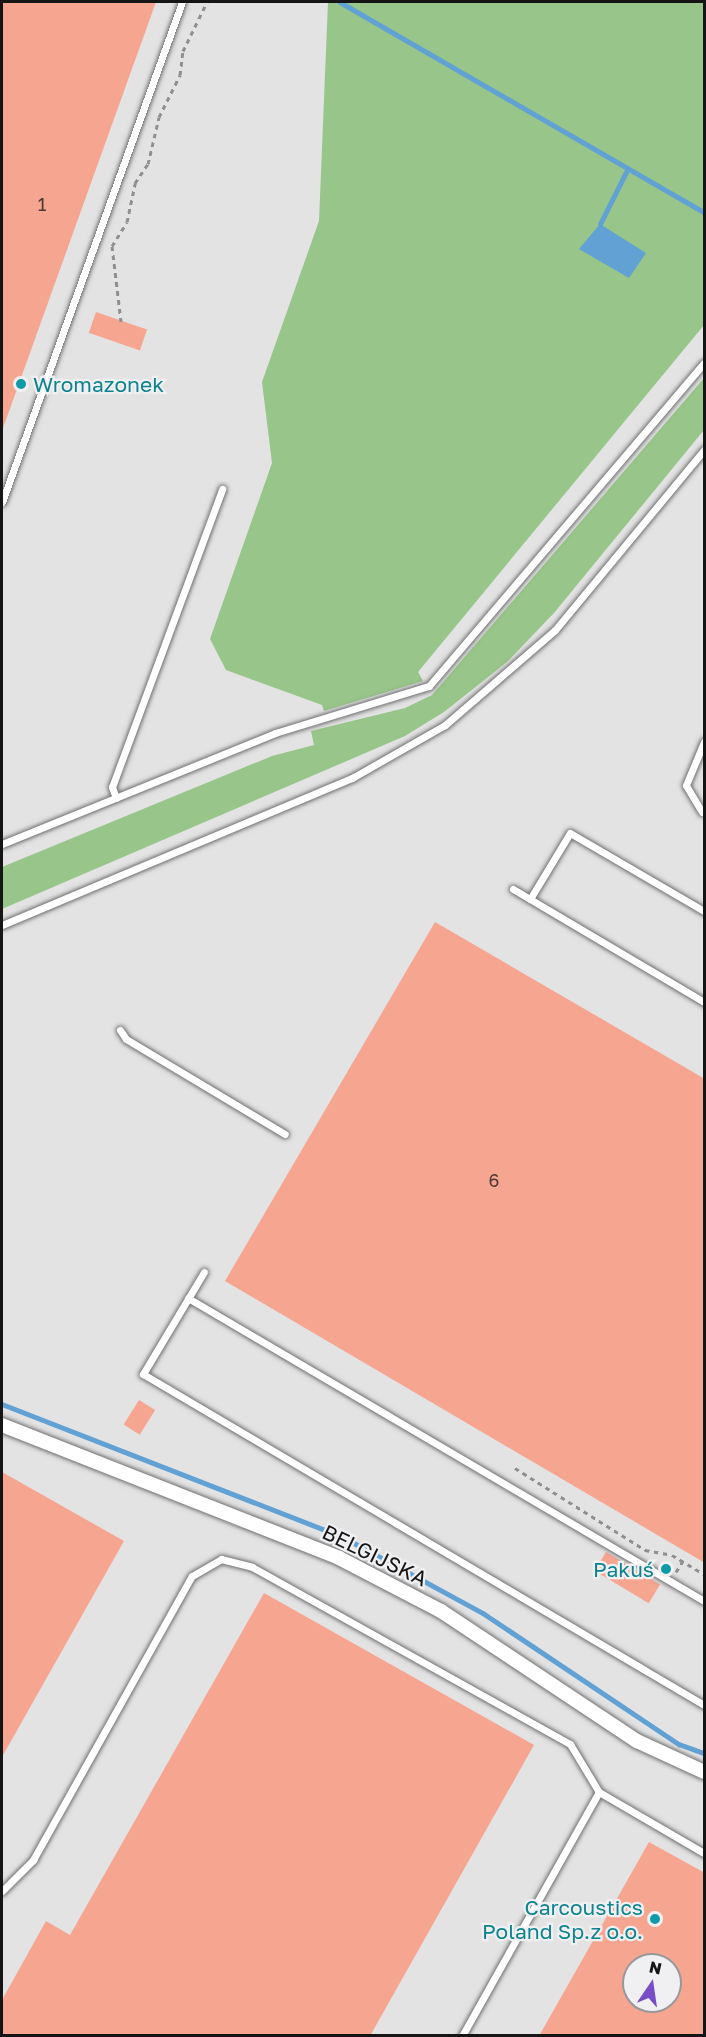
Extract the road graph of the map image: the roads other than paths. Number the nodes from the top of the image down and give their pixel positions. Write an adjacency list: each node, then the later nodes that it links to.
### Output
1 (182, 2): 5 (lane)
2 (705, 363): 7 (lane)
3 (705, 450): 13 (lane)
4 (222, 489): 7 (lane)
5 (2, 502)
6 (705, 742): 8 (lane)
7 (116, 798): 9 (lane)
8 (702, 812)
9 (2, 844)
10 (513, 889): 11 (lane)
11 (530, 899): 12 (lane); 14 (lane)
12 (705, 911)
13 (2, 925)
14 (705, 1002)
15 (120, 1030): 16 (lane)
16 (285, 1134)
17 (204, 1272): 18 (lane)
18 (188, 1298): 20 (lane); 21 (lane)
19 (2, 1425): 22 (street, BELGIJSKA)
20 (705, 1601)
21 (705, 1705)
22 (705, 1772)
23 (599, 1792): 24 (lane); 25 (lane); 26 (lane)
24 (705, 1853)
25 (2, 1891)
26 (462, 2036)

